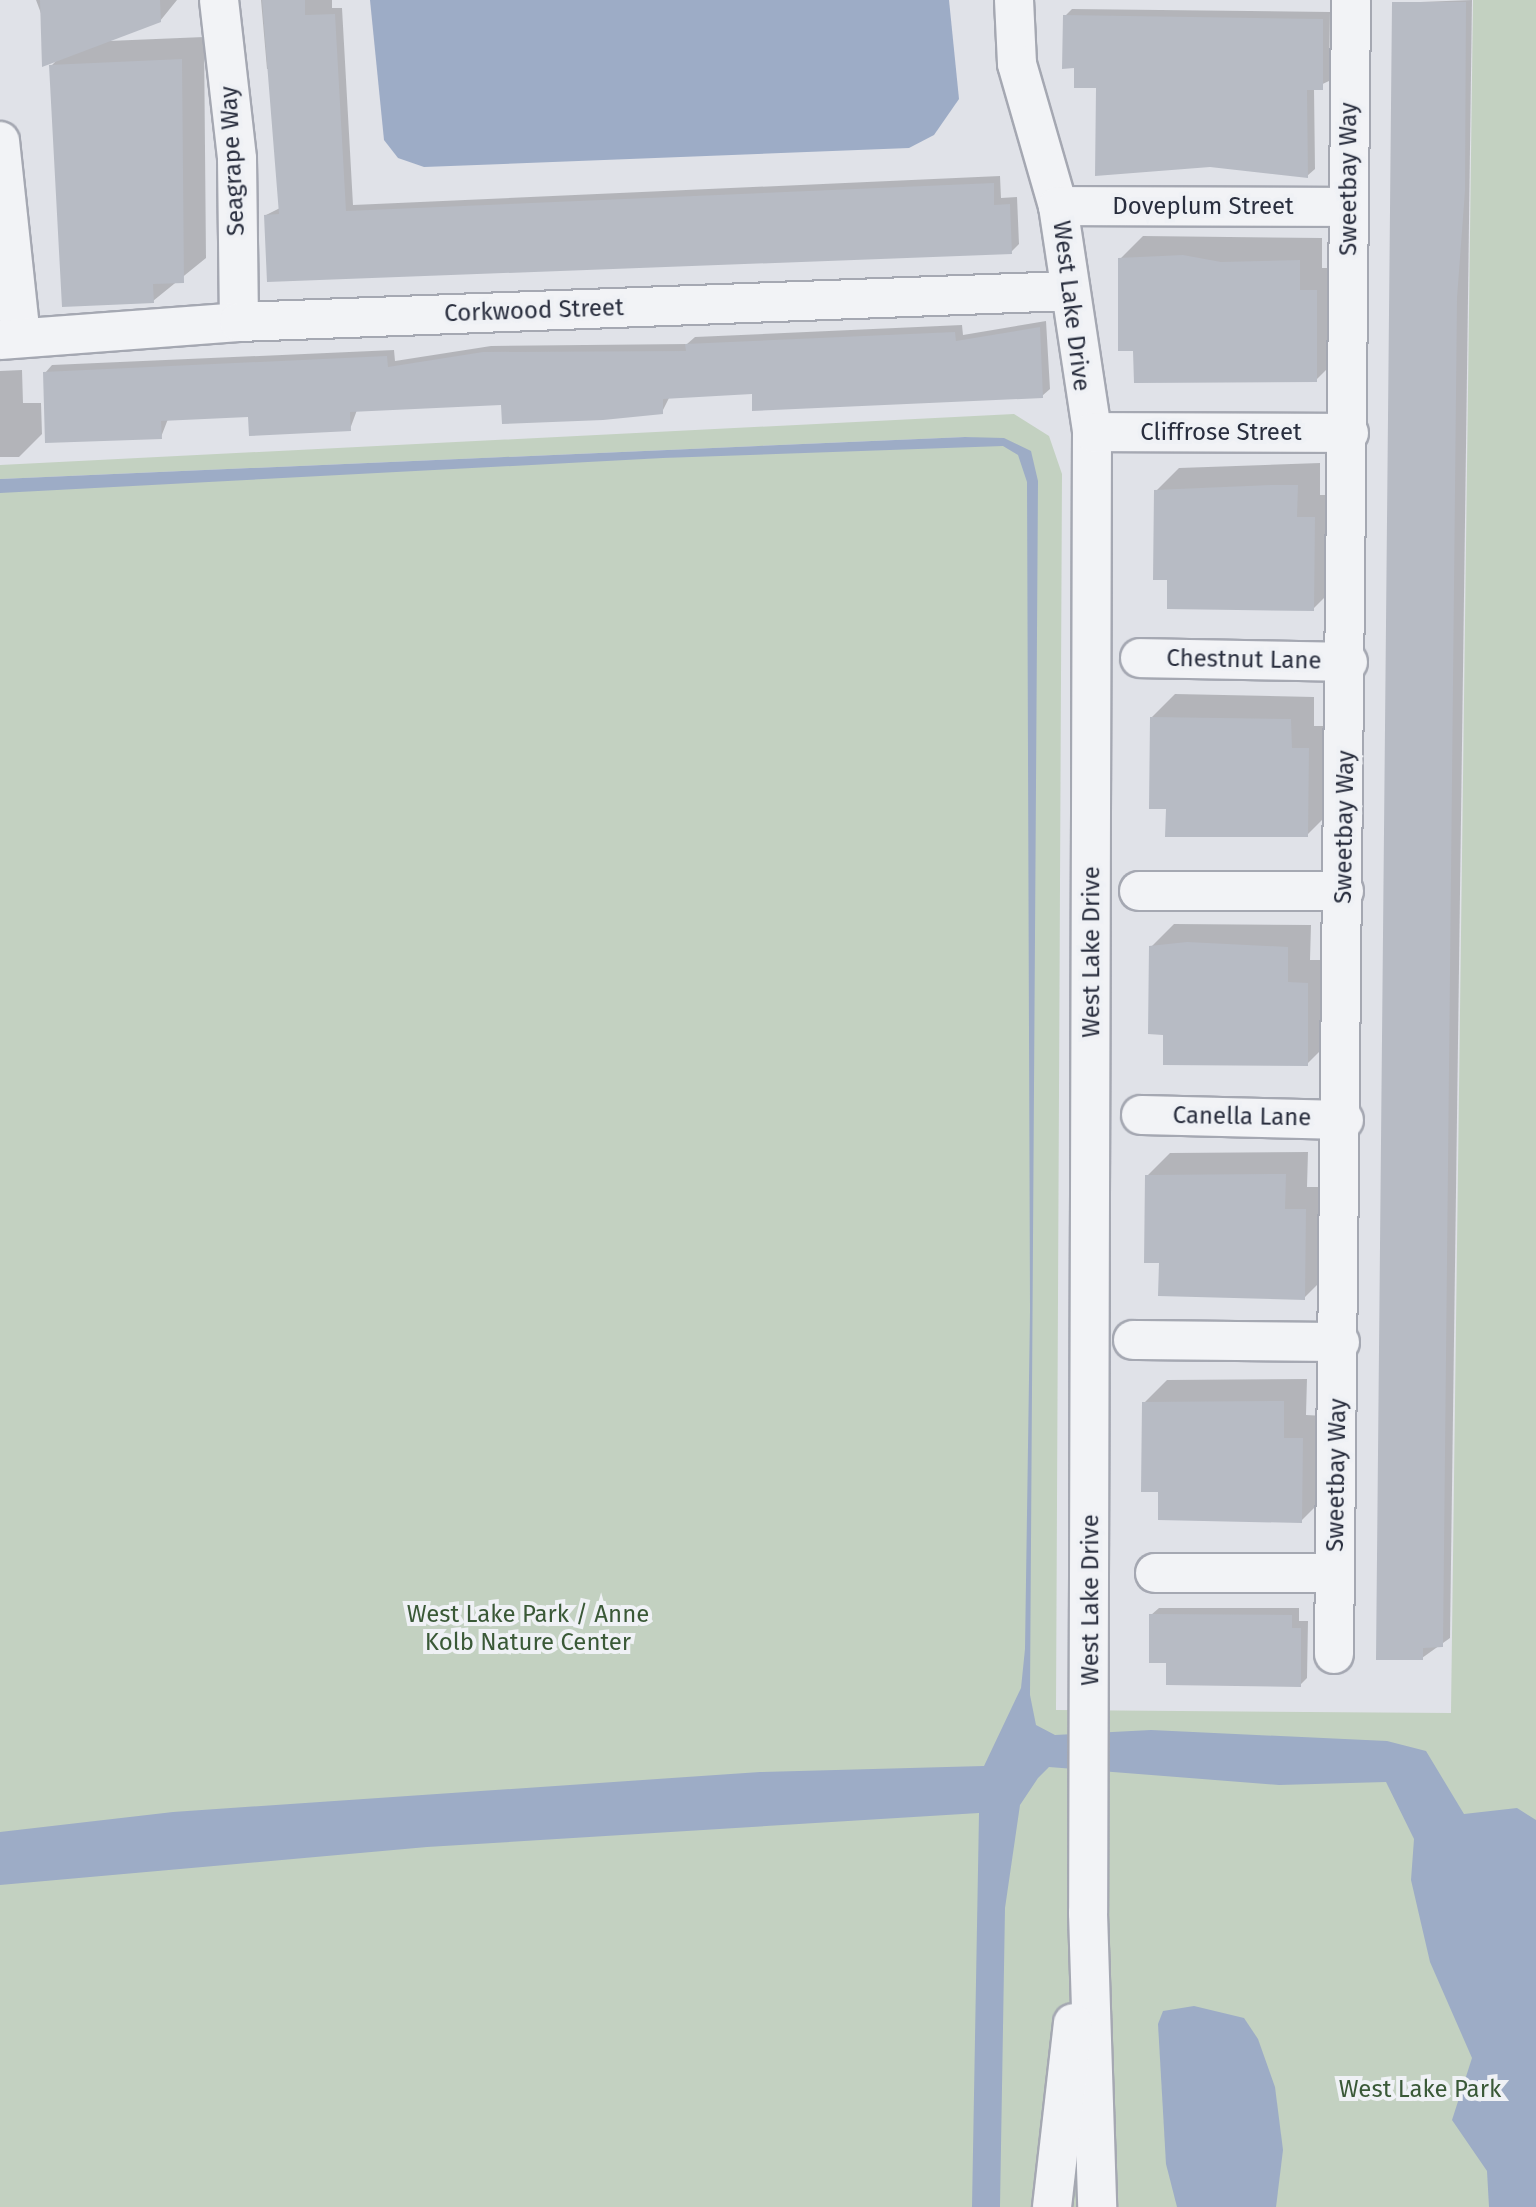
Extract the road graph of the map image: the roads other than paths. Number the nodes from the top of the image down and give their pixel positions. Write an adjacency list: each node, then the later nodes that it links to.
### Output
1 (219, 0): 8 (street, Seagrape Way)
2 (1014, 0): 5 (street, West Lake Drive)
3 (1351, 0): 6 (street, Sweetbay Way)
4 (0, 142): 9 (street)
5 (1058, 206): 6 (street, Doveplum Street); 7 (street, West Lake Drive)
6 (1349, 207): 11 (street, Sweetbay Way)
7 (1070, 291): 8 (street, Corkwood Street); 10 (street, West Lake Drive)
8 (239, 322): 9 (street, Corkwood Street)
9 (10, 338)
10 (1092, 432): 11 (street, Cliffrose Street); 23 (street, West Lake Drive)
11 (1349, 433): 13 (street, Sweetbay Way)
12 (1140, 658): 13 (street, Chestnut Lane)
13 (1348, 662): 15 (street, Sweetbay Way)
14 (1139, 891): 15 (street)
15 (1344, 891): 17 (street, Sweetbay Way)
16 (1141, 1115): 17 (street, Canella Lane)
17 (1344, 1120): 19 (street, Sweetbay Way)
18 (1133, 1340): 19 (street)
19 (1340, 1342): 21 (street, Sweetbay Way)
20 (1155, 1573): 21 (street)
21 (1335, 1573): 22 (street, Sweetbay Way)
22 (1334, 1654)
23 (1088, 1913): 24 (street, West Lake Drive); 25 (street, West Lake Drive)
24 (1052, 2207)
25 (1097, 2207)

